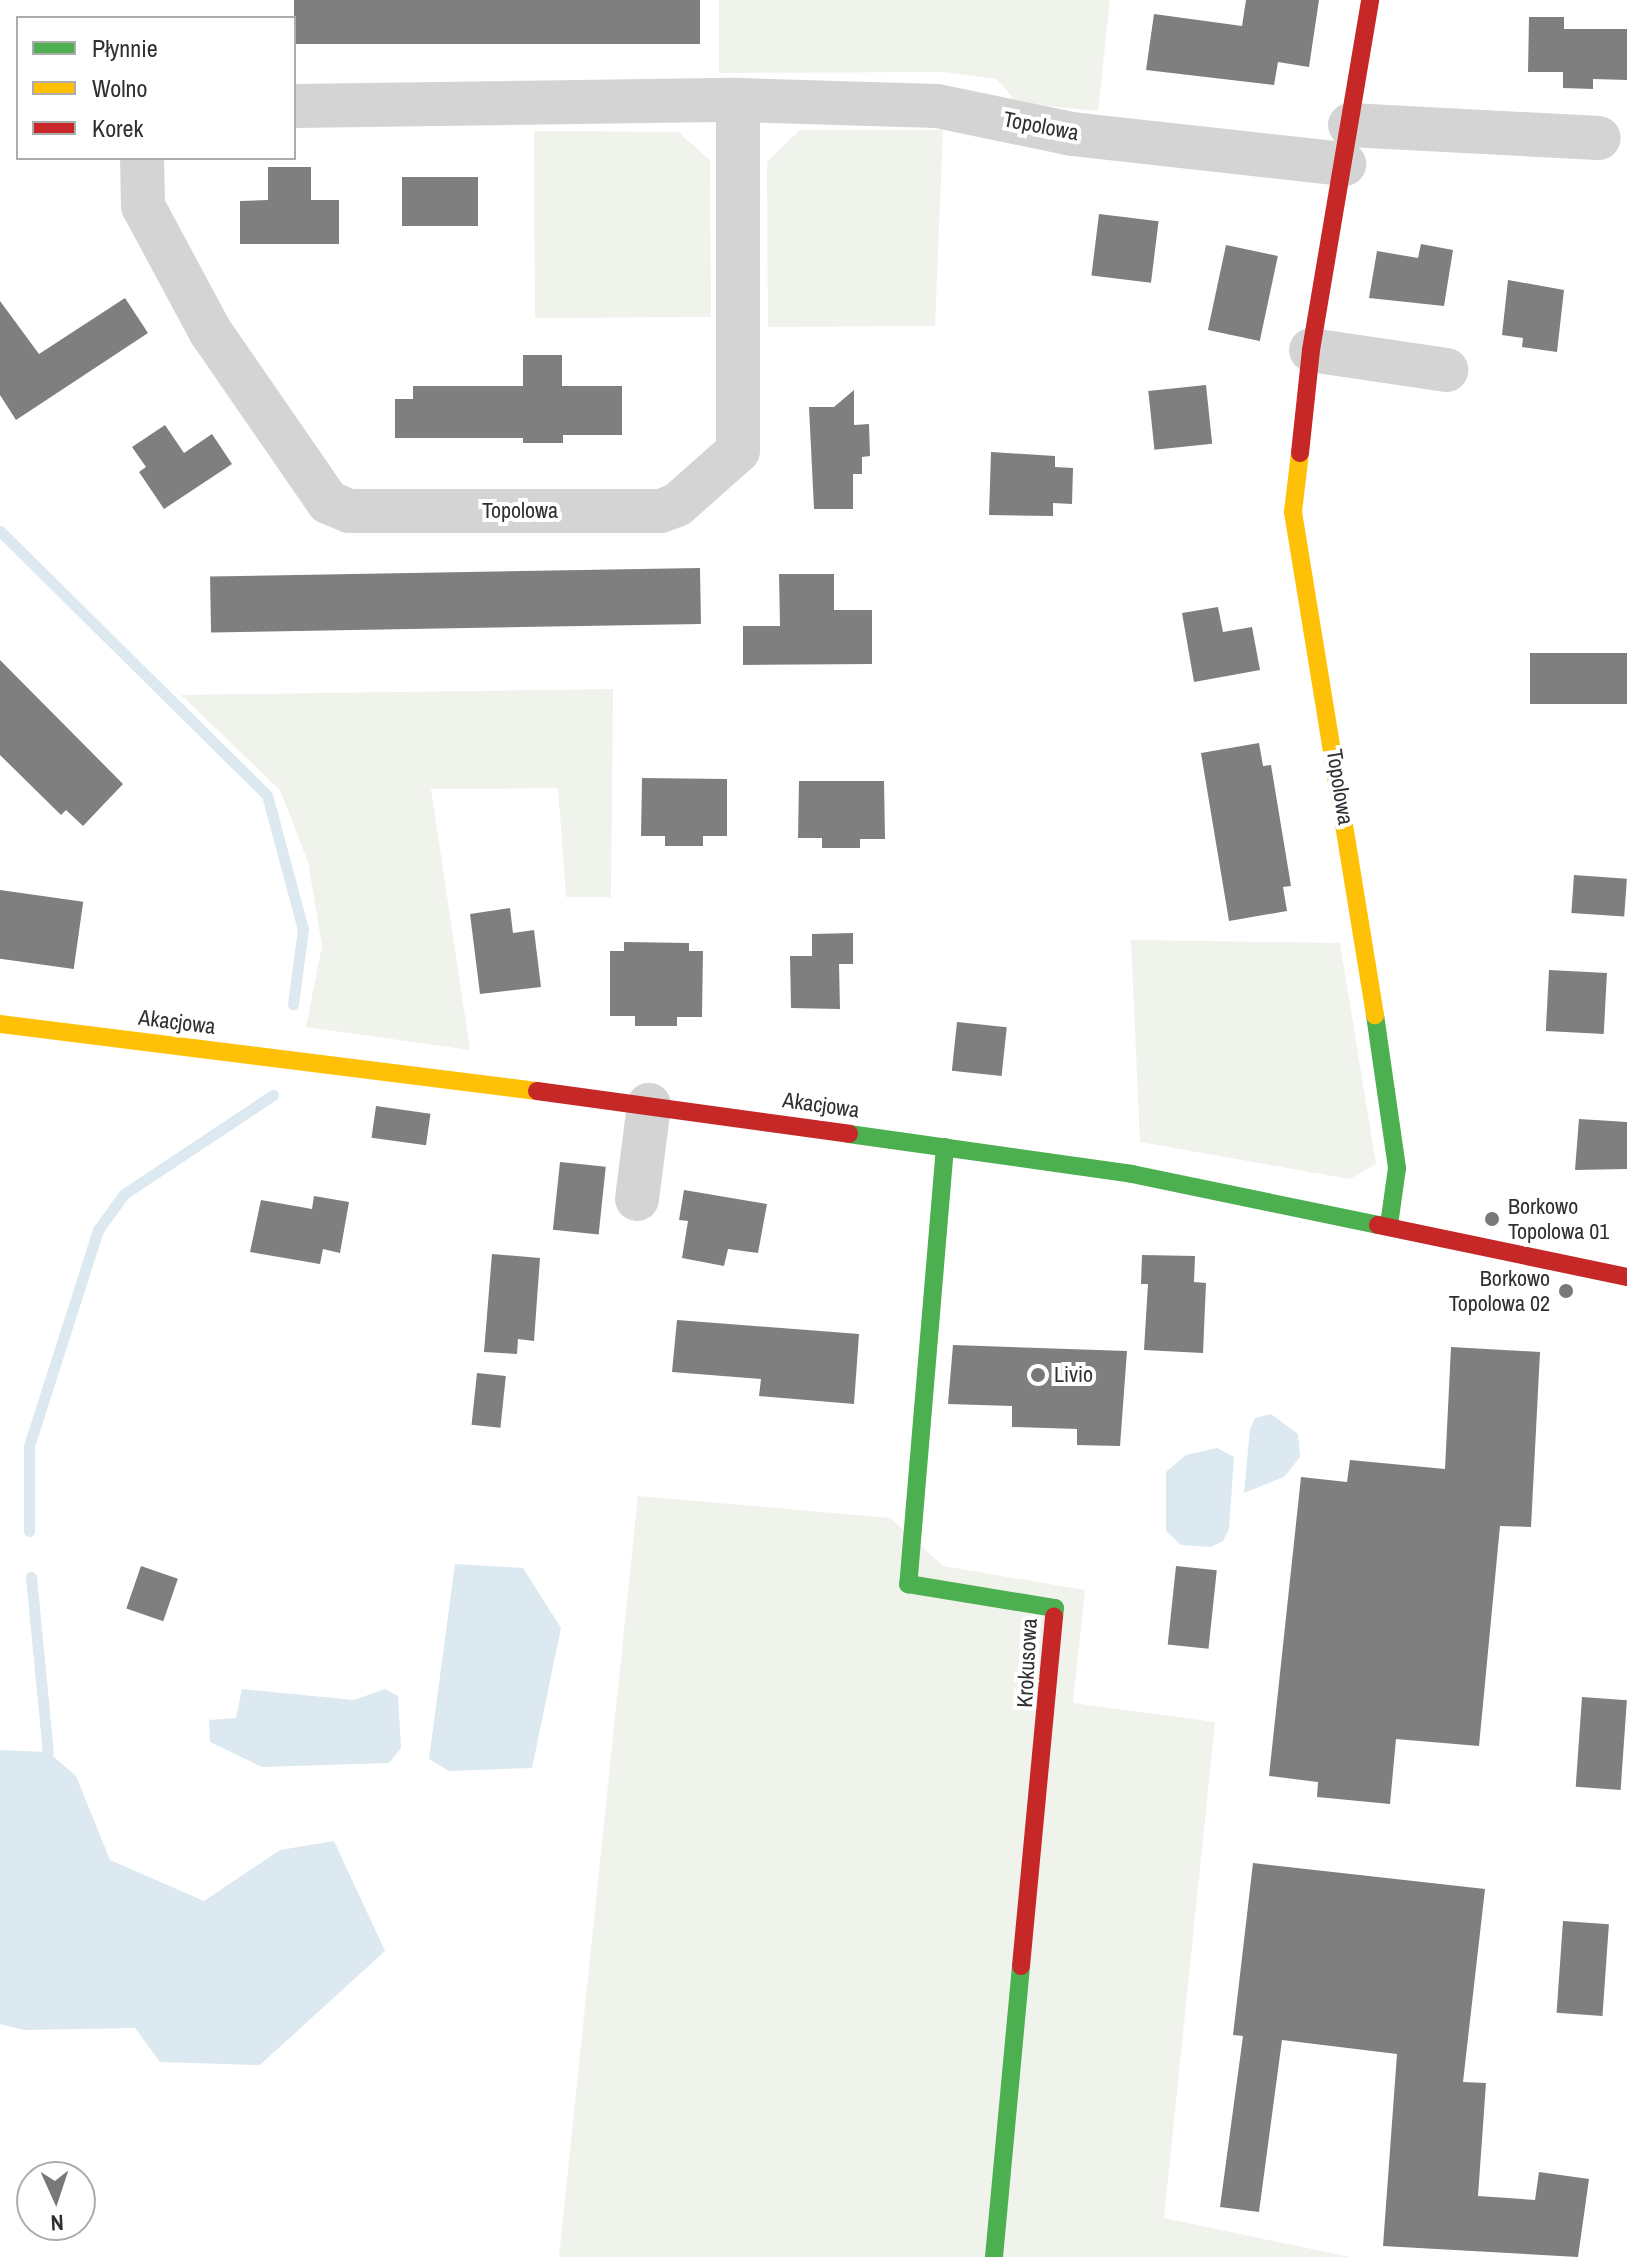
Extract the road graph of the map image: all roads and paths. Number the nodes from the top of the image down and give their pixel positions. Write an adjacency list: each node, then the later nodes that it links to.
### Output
1 (1370, 0): 5 (street, Topolowa)
2 (738, 100): 3 (street, Topolowa); 5 (street, Topolowa); 6 (street, Topolowa)
3 (296, 106)
4 (1599, 138): 5 (street, Topolowa)
5 (1347, 144): 7 (street, Topolowa)
6 (142, 160)
7 (1311, 350): 8 (street); 13 (street, Topolowa)
8 (1447, 370)
9 (0, 1024): 10 (street, Akacjowa)
10 (649, 1105): 11 (street, Akacjowa); 12 (street)
11 (945, 1147): 13 (street, Akacjowa); 15 (street, Krokusowa)
12 (637, 1199)
13 (1389, 1225): 14 (street, Akacjowa)
14 (1627, 1277)
15 (994, 2257)

